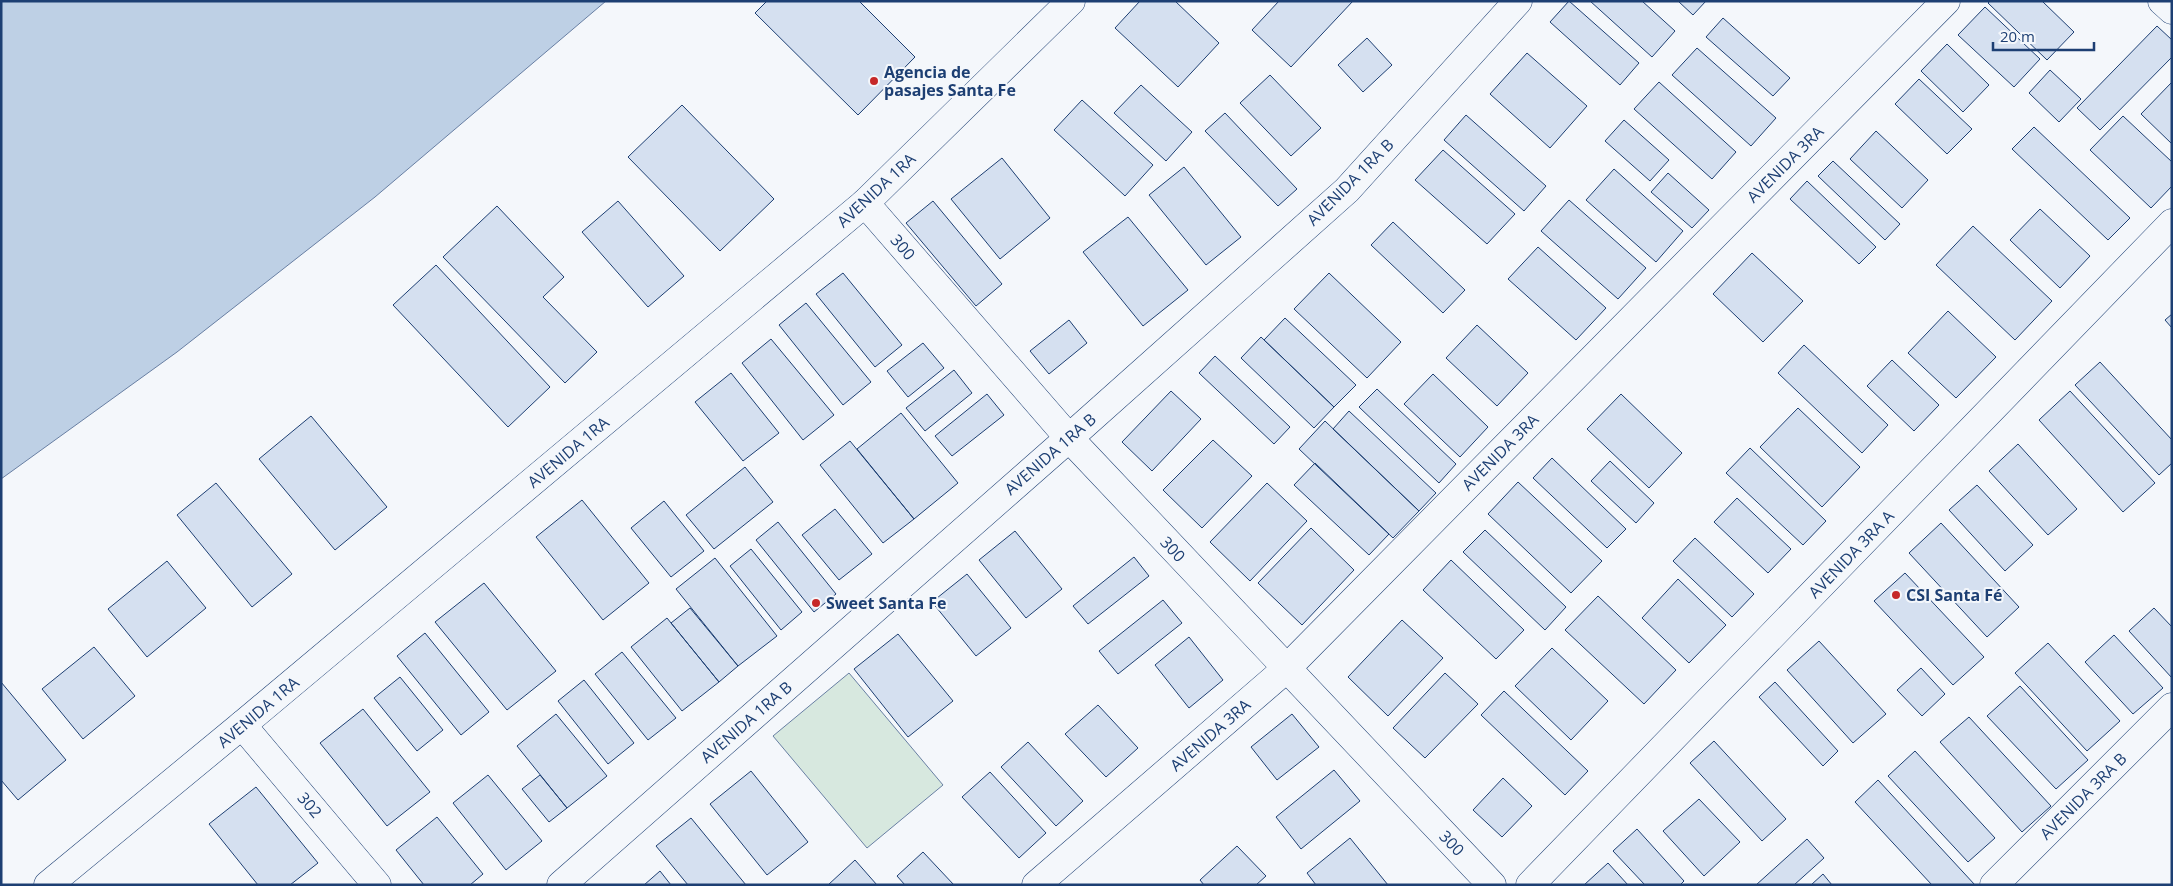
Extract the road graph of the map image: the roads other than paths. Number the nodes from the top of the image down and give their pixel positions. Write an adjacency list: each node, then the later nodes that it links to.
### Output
1 (1071, 1): 6 (street, AVENIDA 1RA)
2 (1518, 1): 8 (street, AVENIDA 1RA B)
3 (1946, 1): 9 (street, AVENIDA 3RA)
4 (2162, 1): 5 (street)
5 (2172, 10)
6 (865, 203): 8 (street, 300); 11 (street, AVENIDA 1RA)
7 (2172, 223): 17 (street, AVENIDA 3RA A)
8 (1069, 438): 9 (street, 300); 14 (street, AVENIDA 1RA B)
9 (1286, 669): 15 (street, AVENIDA 3RA); 16 (street, 300)
10 (2172, 707): 18 (street, AVENIDA 3RA B)
11 (242, 725): 12 (street, AVENIDA 1RA); 13 (street, 302)
12 (48, 885)
13 (377, 885)
14 (561, 885)
15 (1036, 885)
16 (1492, 885)
17 (1530, 885)
18 (1994, 885)

